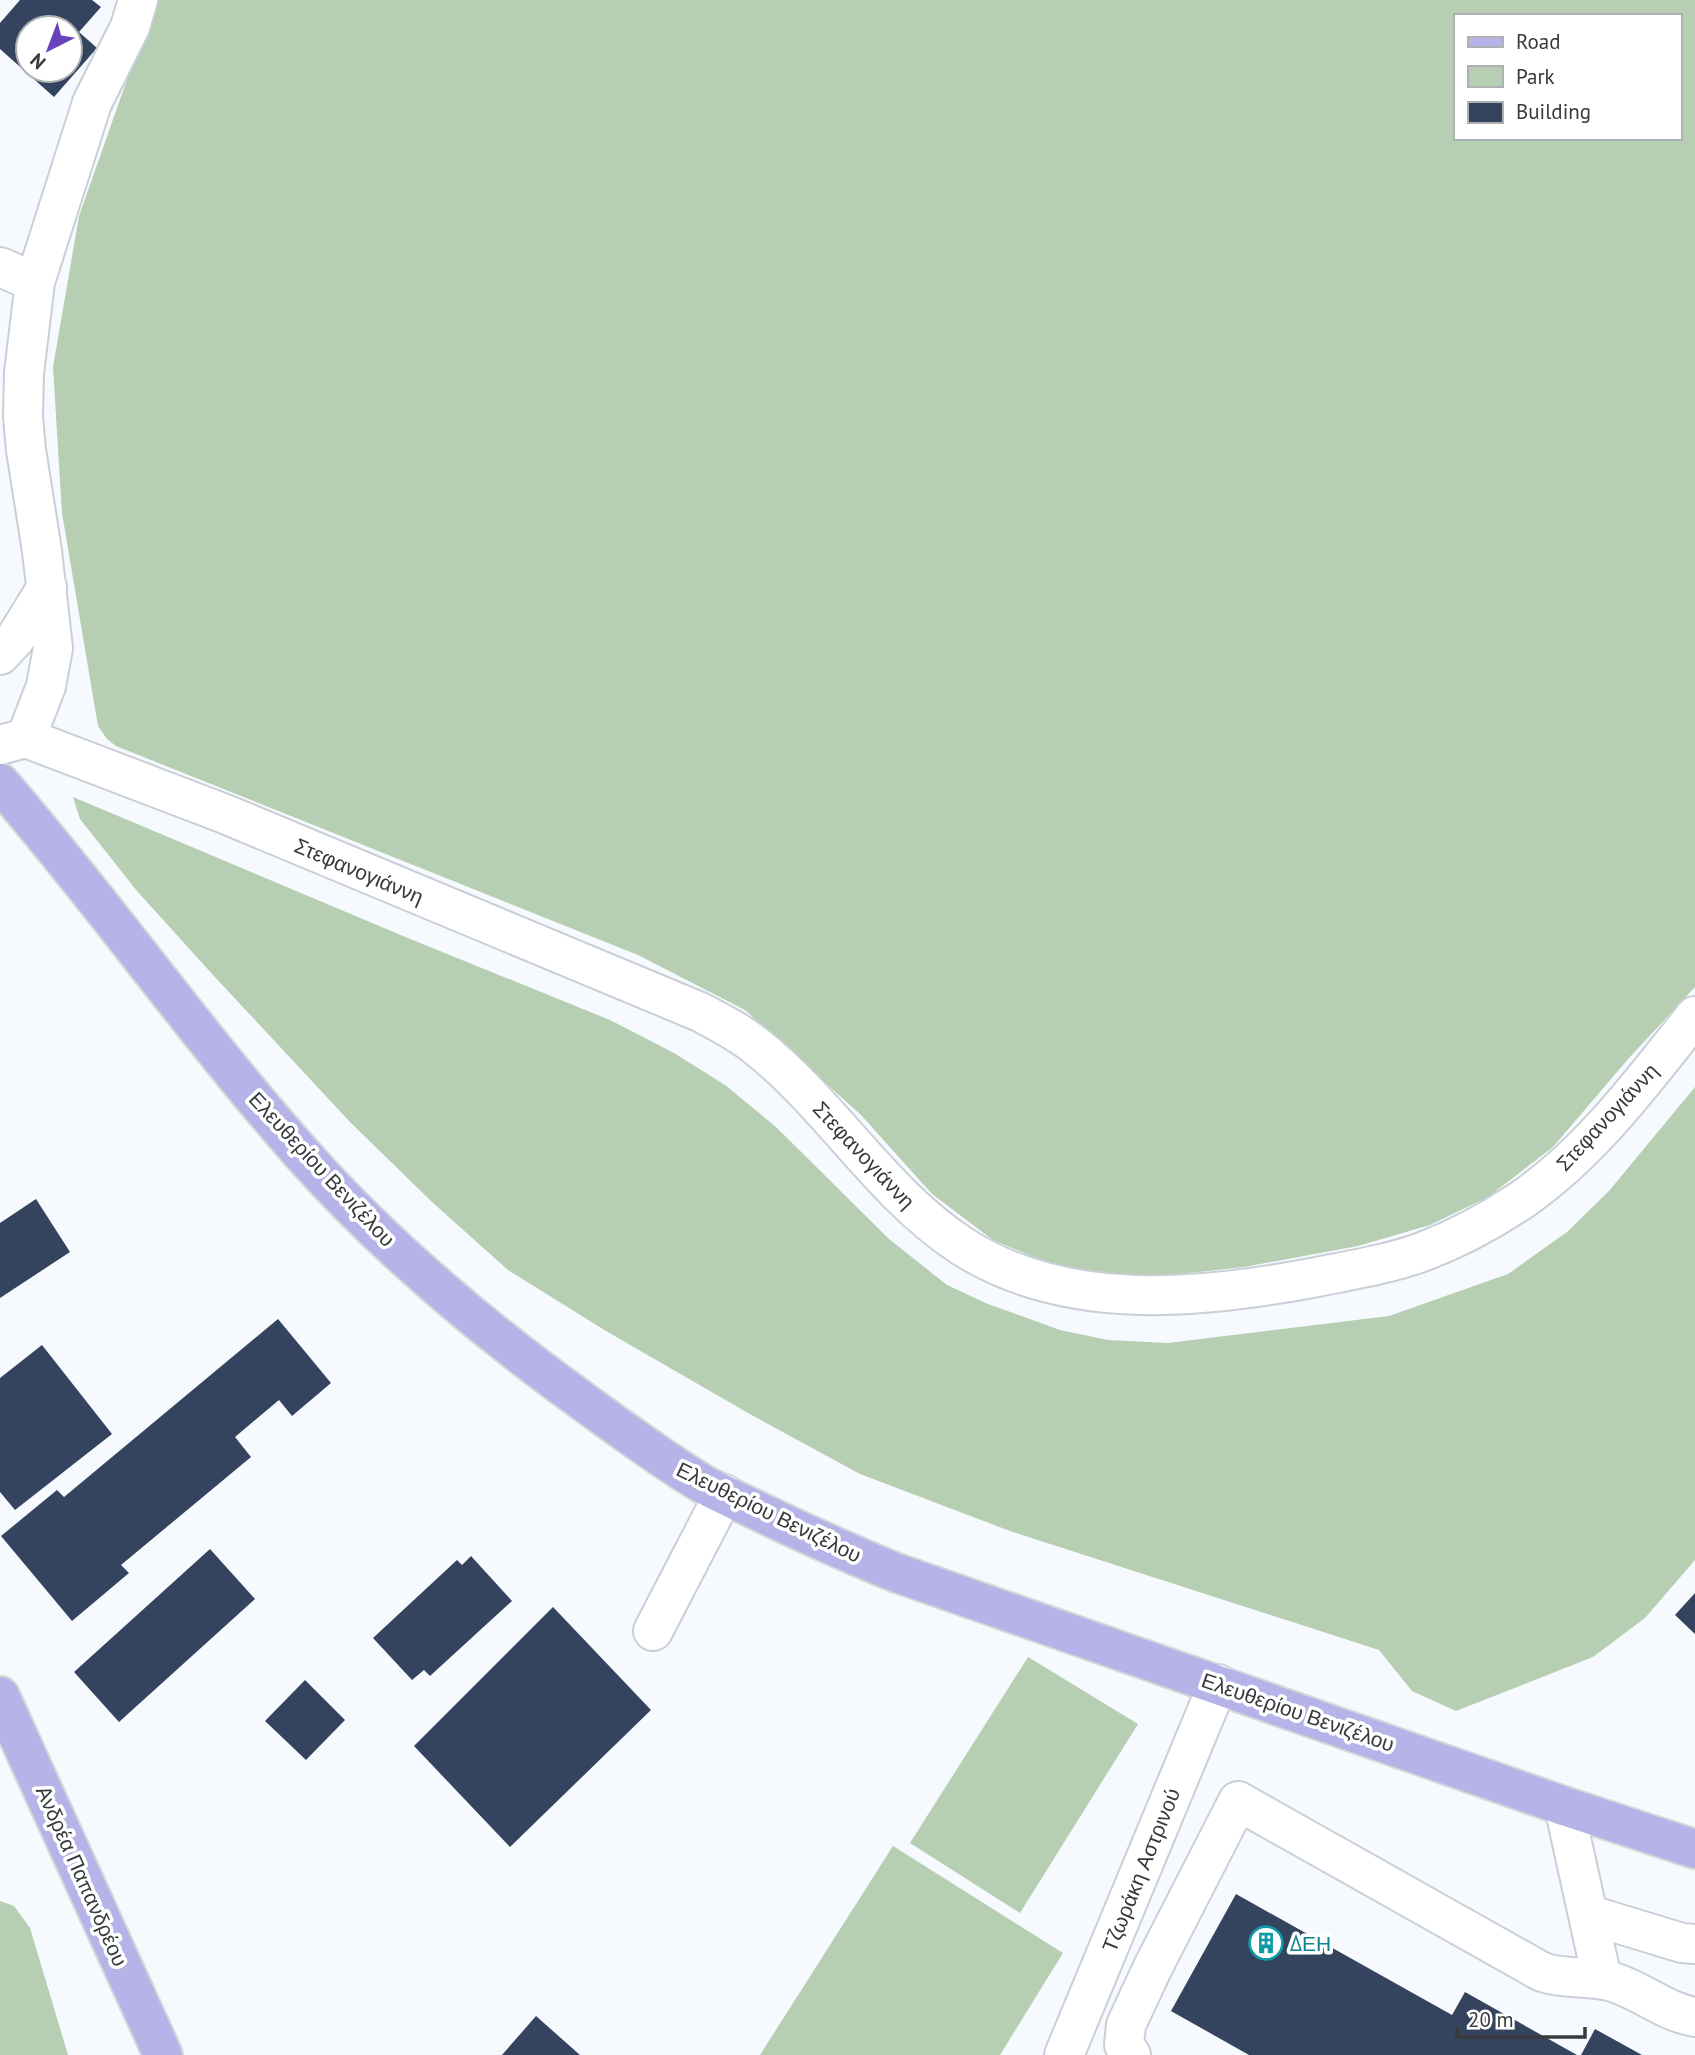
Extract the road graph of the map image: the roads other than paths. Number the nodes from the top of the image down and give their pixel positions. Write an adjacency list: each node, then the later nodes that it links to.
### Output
1 (138, 0): 3 (street)
2 (0, 267): 3 (street)
3 (35, 282): 4 (street)
4 (47, 587): 5 (street); 6 (street); 7 (street)
5 (0, 616)
6 (0, 655)
7 (13, 742): 9 (street, Στεφανογιάννη)
8 (0, 783): 10 (main road, Ελευθερίου Βενιζέλου)
9 (1695, 1017)
10 (724, 1494): 11 (street); 12 (main road, Ελευθερίου Βενιζέλου)
11 (653, 1631)
12 (1218, 1684): 14 (main road, Ελευθερίου Βενιζέλου); 21 (street, Τζωράκη Αστρινού)
13 (0, 1696): 20 (main road, Ανδρέα Παπανδρέου)
14 (1564, 1805): 15 (main road, Ελευθερίου Βενιζέλου); 16 (street)
15 (1695, 1849)
16 (1590, 1915): 17 (street); 18 (street)
17 (1695, 1944)
18 (1602, 1979): 19 (street); 22 (street)
19 (1695, 2017)
20 (163, 2055)
21 (1064, 2055)
22 (1131, 2055)

